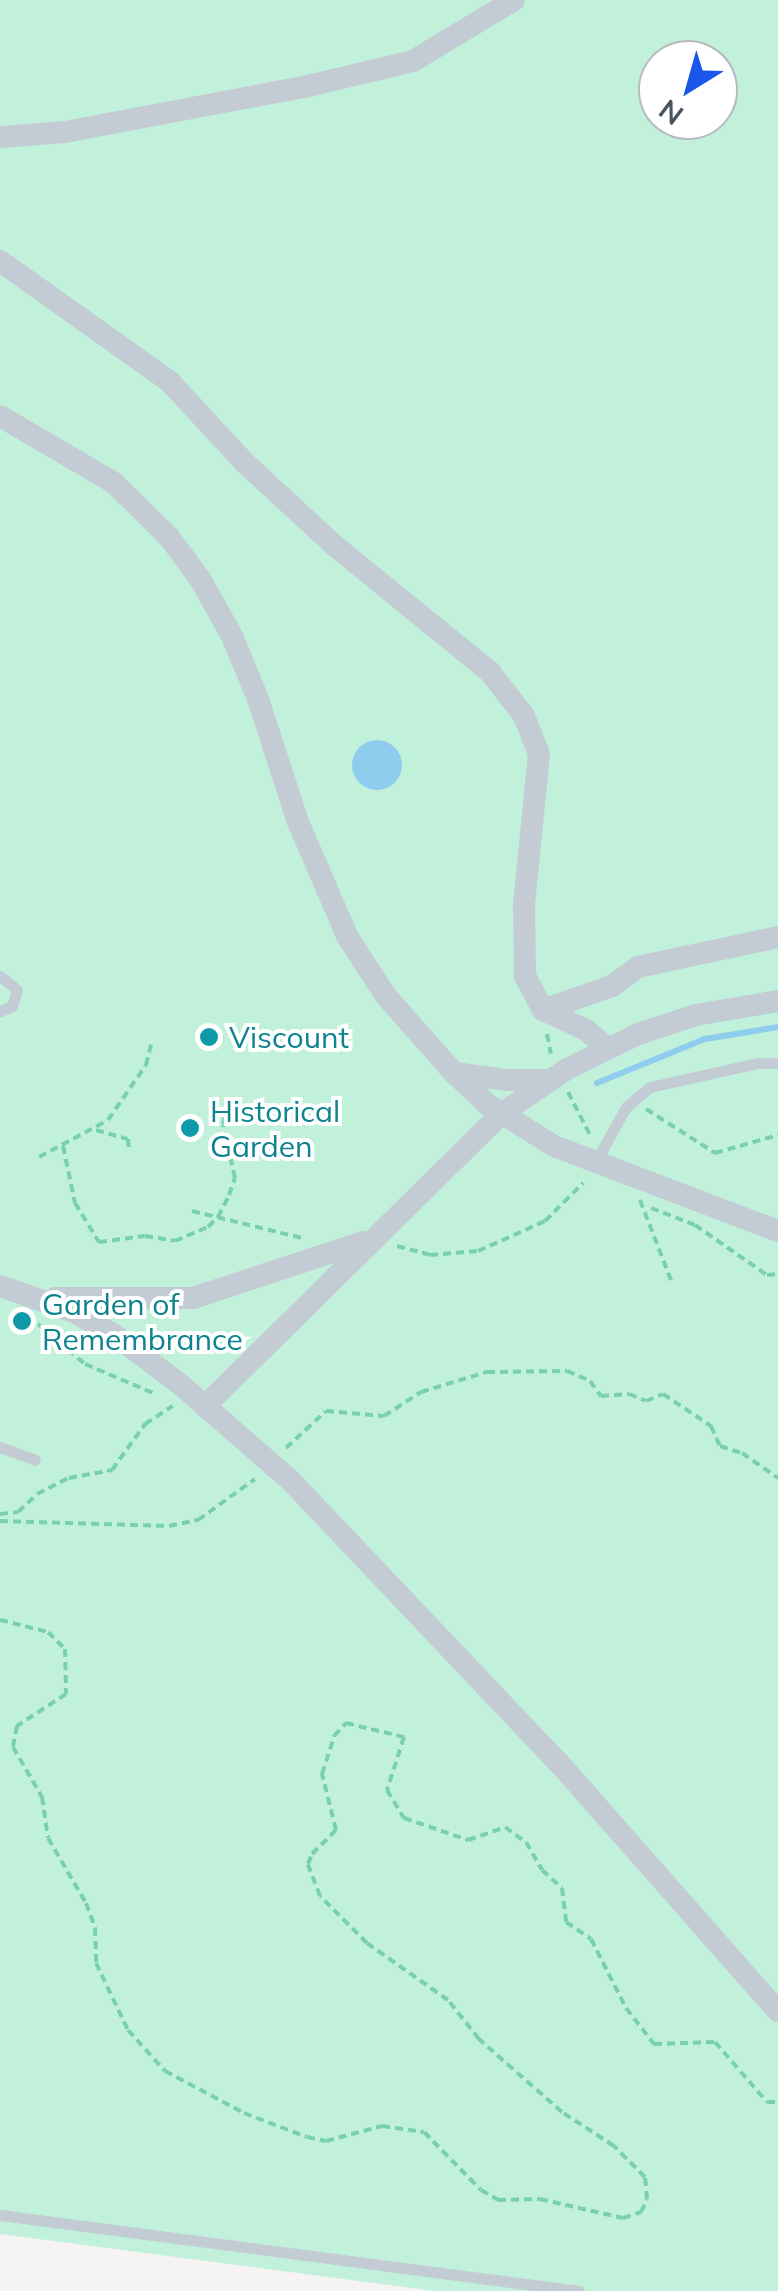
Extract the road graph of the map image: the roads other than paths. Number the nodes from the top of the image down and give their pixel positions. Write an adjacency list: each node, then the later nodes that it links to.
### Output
1 (514, 0): 2 (street)
2 (0, 137)
3 (0, 261): 9 (street)
4 (0, 416): 12 (street)
5 (778, 937): 9 (street)
6 (0, 976): 8 (lane)
7 (778, 1001): 10 (street)
8 (0, 1010)
9 (543, 1010): 10 (street)
10 (606, 1047): 13 (street)
11 (778, 1063): 15 (lane)
12 (454, 1073): 13 (street); 14 (street)
13 (556, 1082): 14 (street)
14 (500, 1114): 15 (street); 17 (street)
15 (595, 1164): 16 (street)
16 (778, 1231)
17 (389, 1235): 19 (street); 20 (street)
18 (0, 1286): 19 (street)
19 (30, 1304): 20 (street)
20 (205, 1406): 23 (street)
21 (0, 1448): 22 (lane)
22 (36, 1460)
23 (778, 2011)
24 (0, 2216): 25 (lane)
25 (579, 2291)

